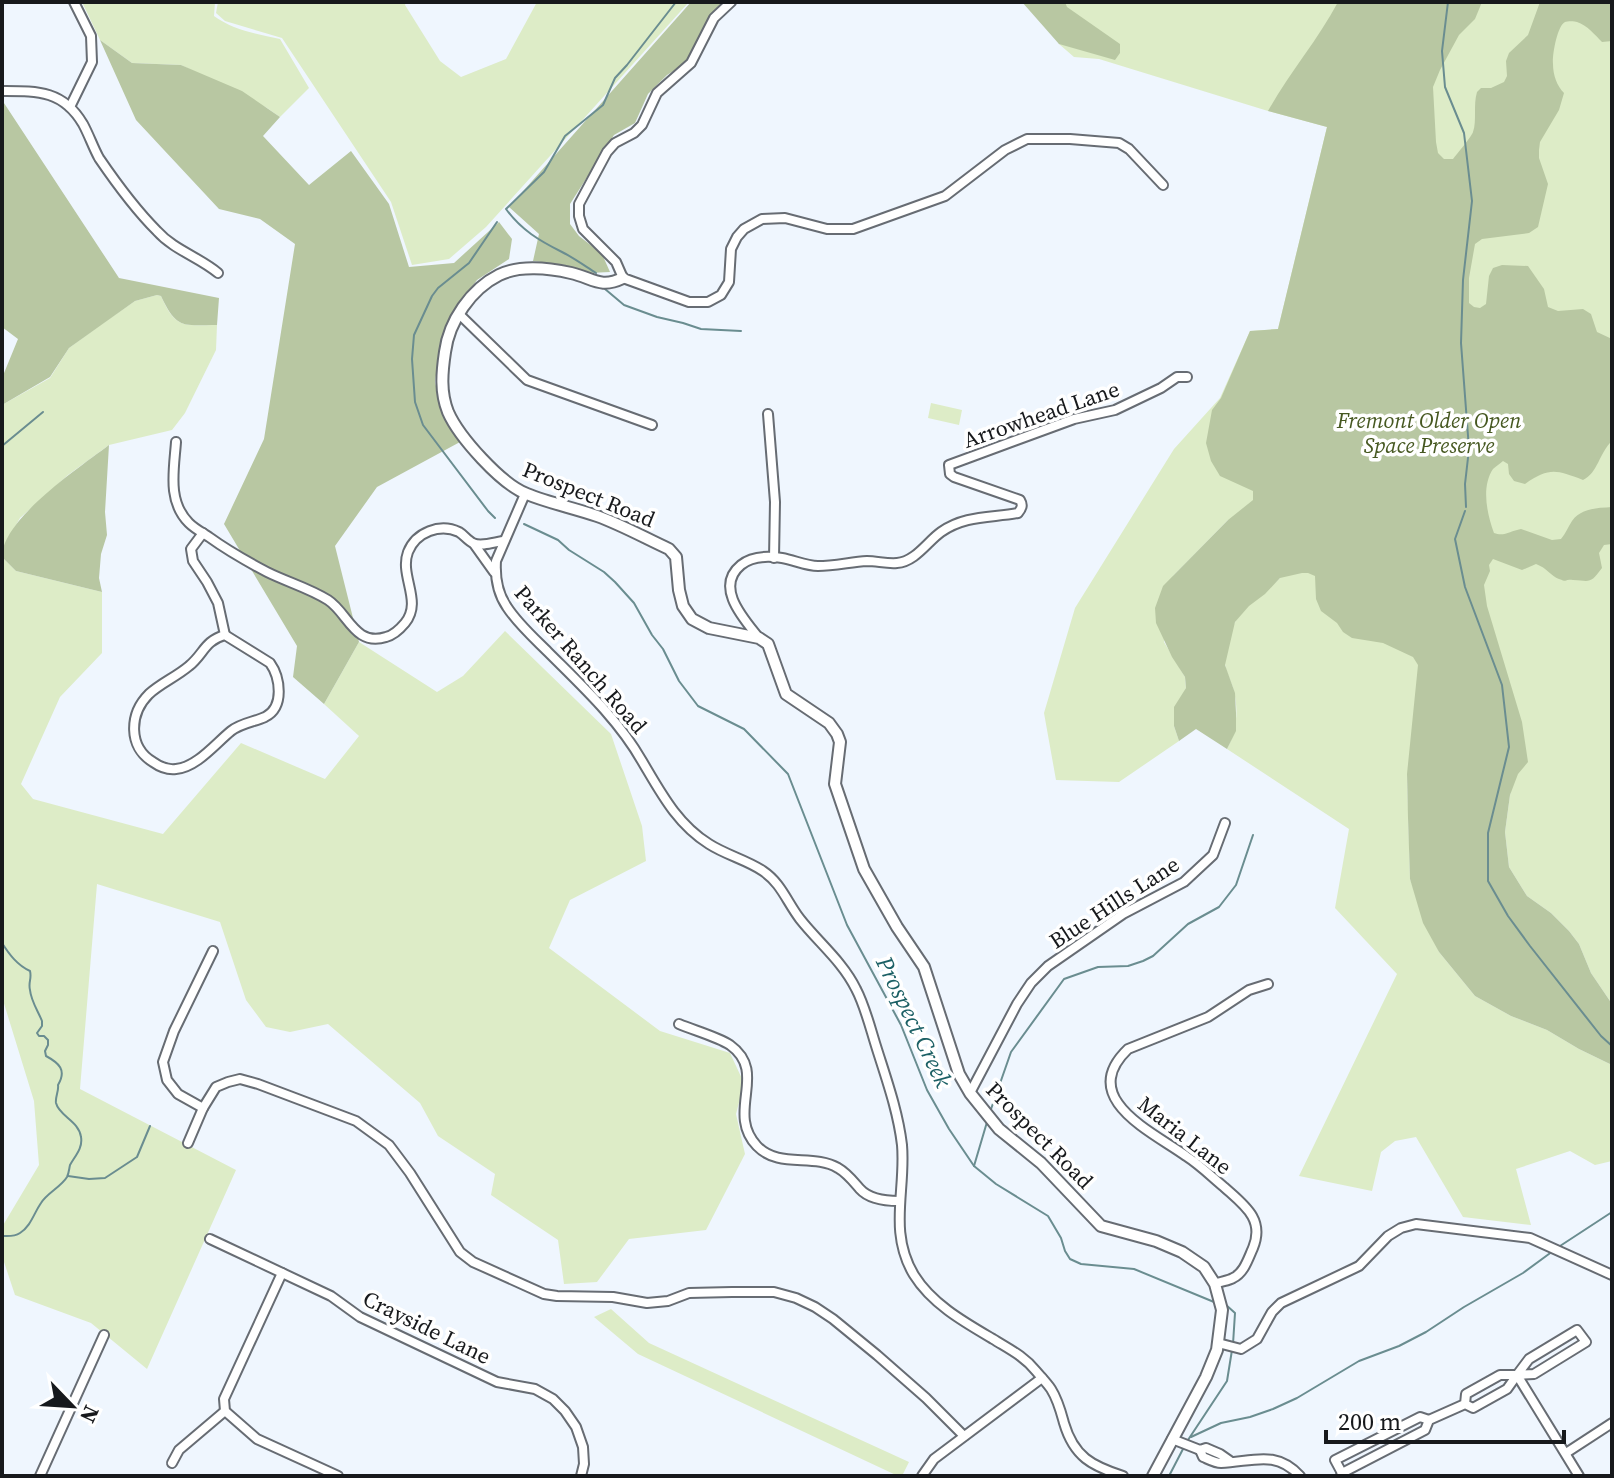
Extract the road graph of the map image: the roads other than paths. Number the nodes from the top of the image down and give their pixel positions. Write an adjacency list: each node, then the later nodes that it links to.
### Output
1 (74, 2): 4 (street)
2 (731, 2): 7 (street)
3 (2, 91): 4 (street)
4 (70, 107): 6 (street)
5 (1163, 185): 7 (street)
6 (218, 273)
7 (623, 278): 8 (street, Prospect Road)
8 (459, 314): 11 (street); 13 (street, Prospect Road)
9 (1187, 377): 17 (street, Arrowhead Lane)
10 (768, 414): 17 (street)
11 (652, 425)
12 (176, 442): 14 (street)
13 (525, 494): 15 (street, Parker Ranch Road); 20 (street, Prospect Road)
14 (203, 533): 16 (street); 19 (street)
15 (503, 541): 16 (street); 18 (street, Parker Ranch Road)
16 (474, 543): 18 (street, Parker Ranch Road)
17 (774, 558): 20 (street, Arrowhead Lane)
18 (495, 573): 28 (street, Parker Ranch Road)
19 (225, 635): 19 (street)
20 (759, 638): 25 (street, Prospect Road)
21 (1225, 823): 25 (street, Blue Hills Lane)
22 (213, 951): 26 (street)
23 (1268, 984): 32 (street, Maria Lane)
24 (679, 1024): 28 (street)
25 (970, 1093): 32 (street, Prospect Road)
26 (203, 1108): 27 (street); 41 (street)
27 (188, 1143)
28 (899, 1201): 36 (street, Parker Ranch Road)
29 (210, 1239): 30 (street, Crayside Lane)
30 (282, 1273): 38 (street); 48 (street, Crayside Lane)
31 (1612, 1275): 34 (street)
32 (1217, 1289): 34 (street)
33 (104, 1335): 46 (street)
34 (1227, 1346): 42 (street)
35 (1517, 1375): 35 (street); 37 (street); 37 (street); 43 (street)
36 (1042, 1378): 41 (street); 50 (street, Parker Ranch Road)
37 (1465, 1404): 39 (street)
38 (225, 1411): 44 (street); 47 (street)
39 (1429, 1420): 45 (street); 45 (street)
40 (1612, 1423): 43 (street)
41 (964, 1436): 49 (street)
42 (1181, 1443): 51 (street); 52 (street)
43 (1566, 1453): 53 (street)
44 (172, 1463)
45 (1342, 1474)
46 (40, 1476)
47 (338, 1476)
48 (581, 1476)
49 (922, 1476)
50 (1123, 1476)
51 (1153, 1476)
52 (1300, 1476)
53 (1579, 1476)

